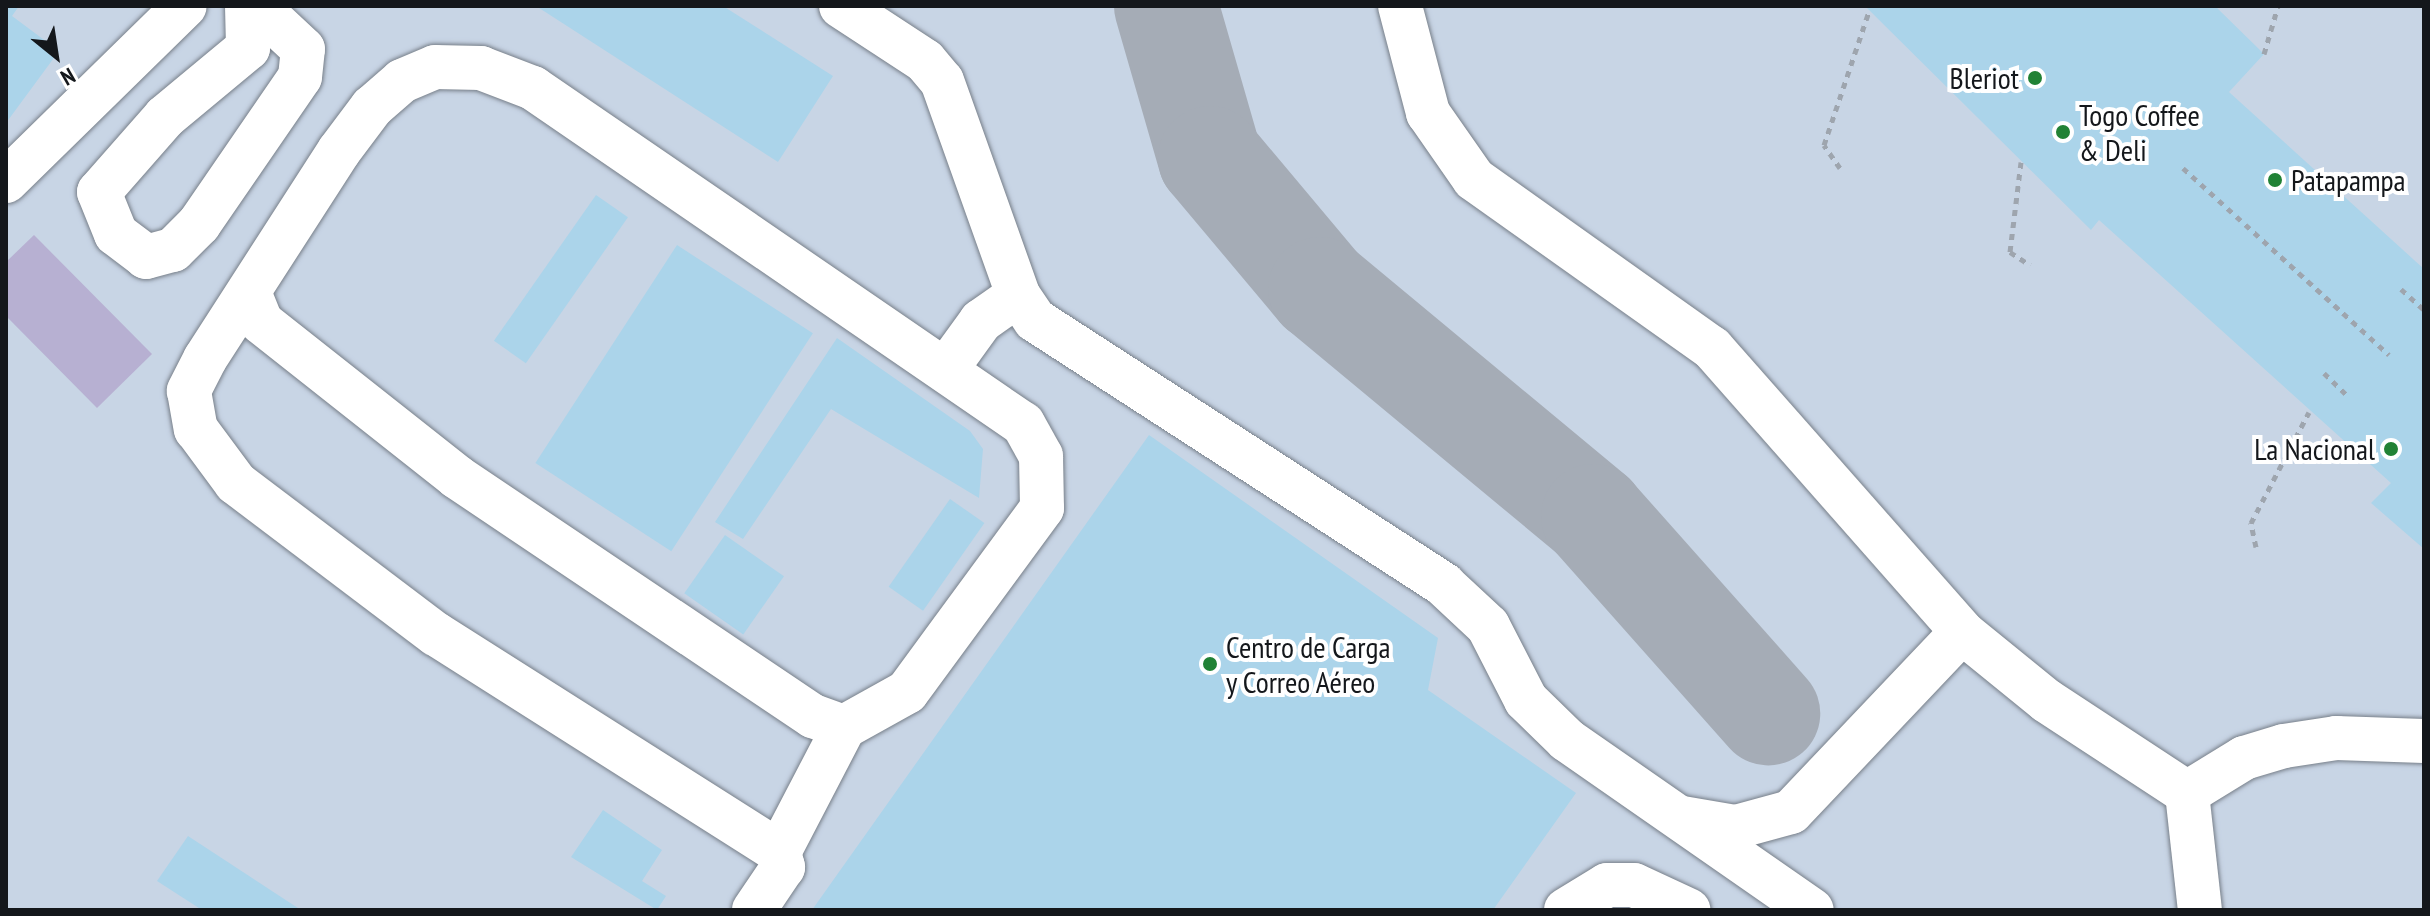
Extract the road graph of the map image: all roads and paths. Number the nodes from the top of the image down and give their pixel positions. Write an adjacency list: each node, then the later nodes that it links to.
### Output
1 (185, 6): 12 (lane)
2 (247, 6): 3 (lane)
3 (257, 6)
4 (841, 6): 16 (lane)
5 (1400, 6): 24 (lane)
6 (2278, 6): 8 (path)
7 (1869, 11): 10 (path)
8 (2264, 54)
9 (2021, 162): 13 (path)
10 (1840, 168)
11 (2183, 168): 18 (path)
12 (6, 181)
13 (2030, 265)
14 (2401, 289): 17 (path)
15 (249, 292): 19 (lane); 25 (lane); 29 (lane)
16 (1018, 295): 19 (lane); 28 (lane)
17 (2423, 309)
18 (2389, 355)
19 (947, 368): 25 (lane)
20 (2324, 373): 21 (path)
21 (2347, 395)
22 (2309, 412): 23 (path)
23 (2256, 547)
24 (1962, 632): 27 (lane); 28 (lane)
25 (844, 727): 29 (lane)
26 (2424, 741): 27 (lane)
27 (2187, 793): 34 (lane)
28 (1667, 815): 33 (lane)
29 (779, 852): 30 (lane)
30 (754, 910)
31 (1566, 910): 32 (lane)
32 (1688, 910)
33 (1812, 910)
34 (2200, 910)

